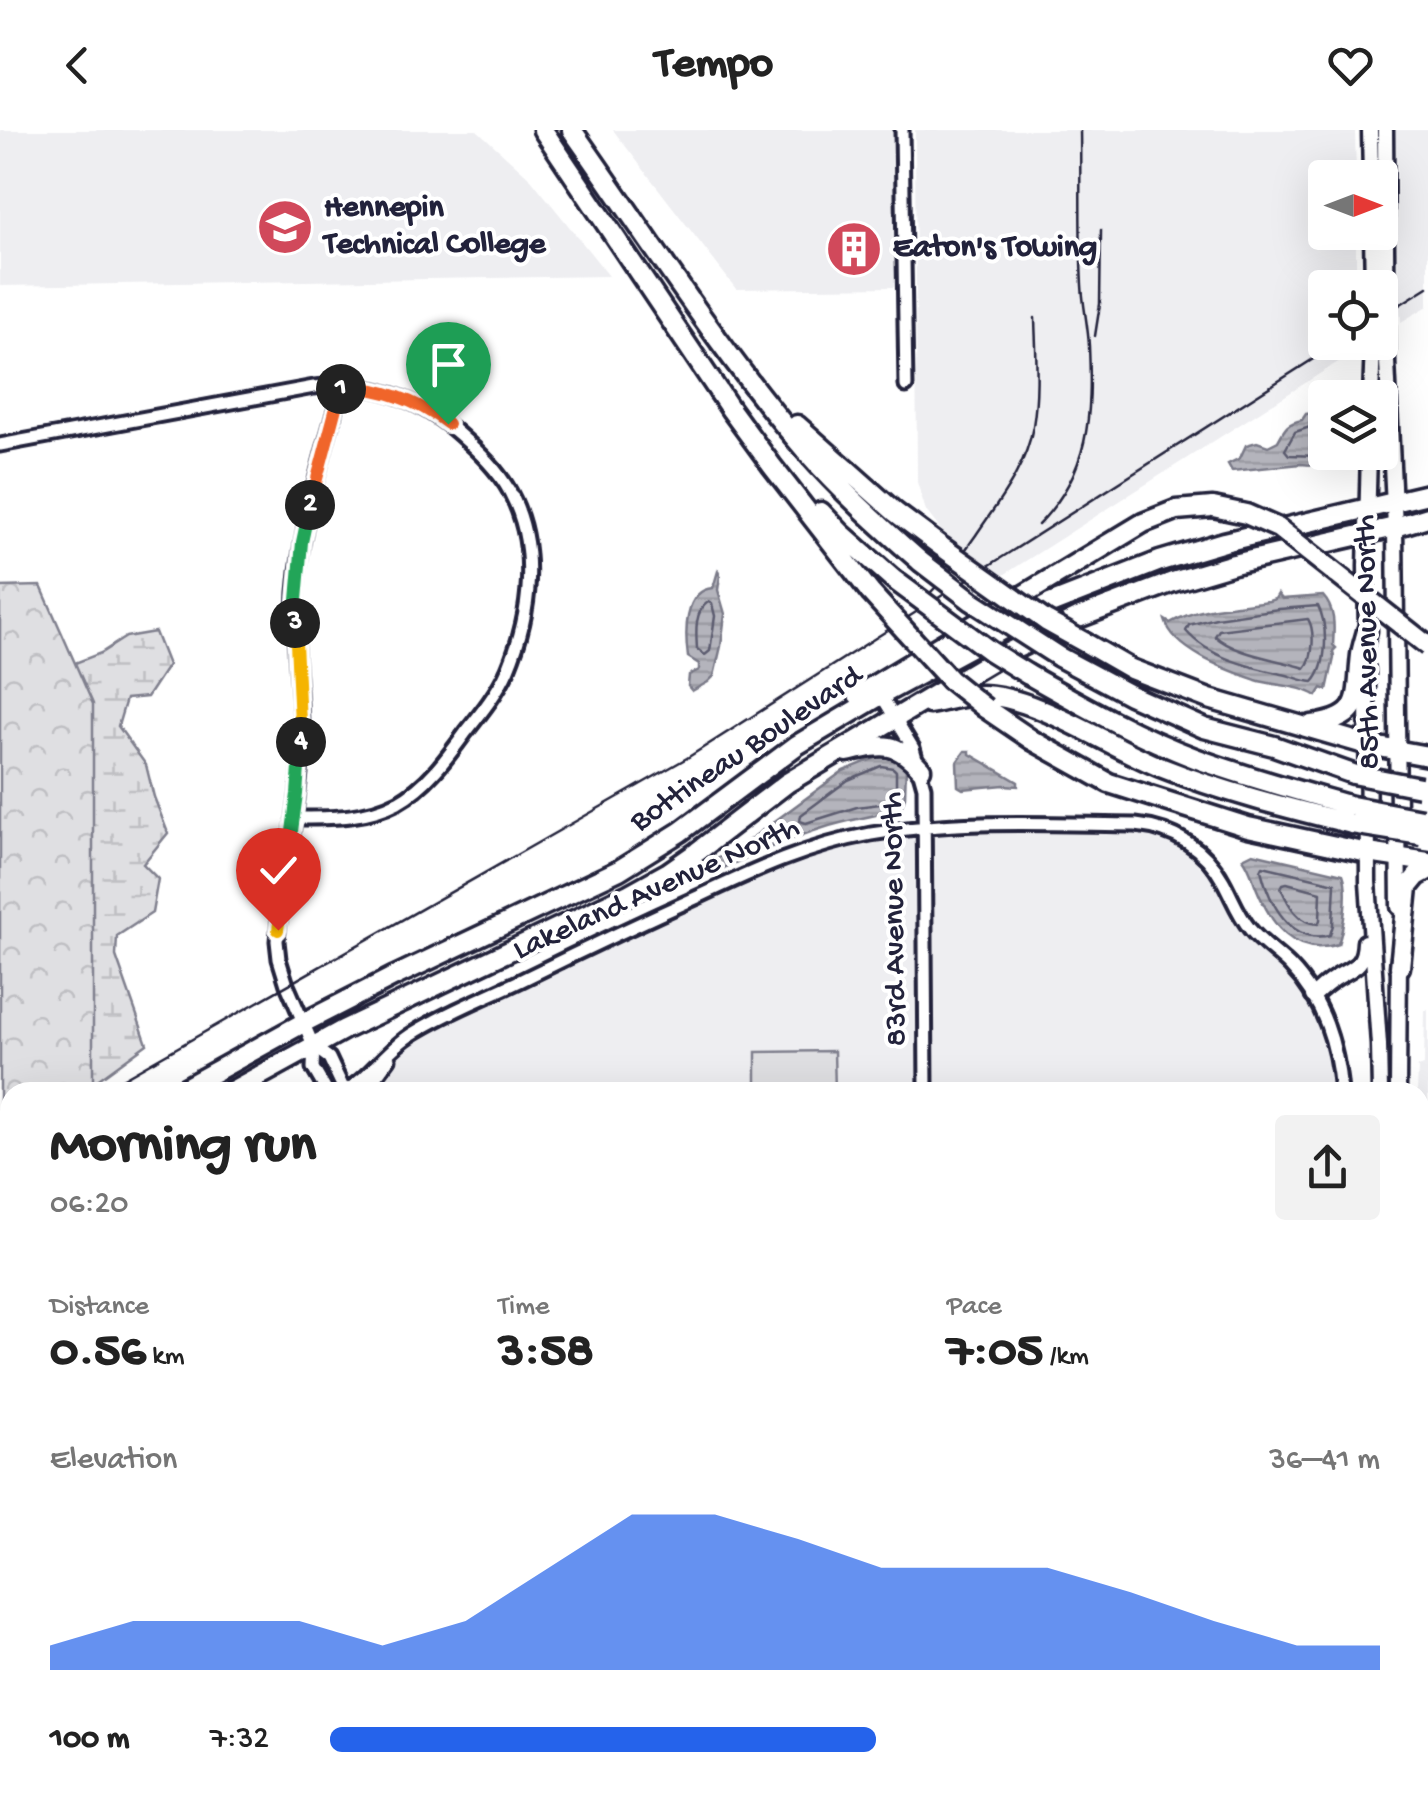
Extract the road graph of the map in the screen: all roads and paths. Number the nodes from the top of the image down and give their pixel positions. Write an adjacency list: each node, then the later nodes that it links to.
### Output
1 (543, 130): 8 (highway)
2 (572, 130): 6 (highway)
3 (902, 130): 7 (street)
4 (1384, 250): 12 (main road, 85th Avenue North)
5 (342, 385): 9 (street); 31 (street); 31 (street)
6 (754, 386): 22 (highway, bridge); 29 (highway, bridge)
7 (906, 386)
8 (731, 410): 30 (highway, bridge); 34 (highway, bridge)
9 (0, 445)
10 (1369, 470): 13 (main road, 85th Avenue North)
11 (1428, 494): 12 (highway, Bottineau Boulevard)
12 (1394, 503): 13 (highway, Bottineau Boulevard); 15 (main road, 85th Avenue North)
13 (1368, 509): 16 (main road, 85th Avenue North); 19 (highway, Bottineau Boulevard)
14 (1428, 517): 15 (highway, Bottineau Boulevard)
15 (1395, 527): 16 (highway, Bottineau Boulevard); 24 (main road, 85th Avenue North)
16 (1367, 532): 17 (main road, 85th Avenue North); 20 (highway, Bottineau Boulevard)
17 (1367, 631): 22 (highway); 23 (main road, 85th Avenue North)
18 (1428, 646): 28 (highway, bridge)
19 (882, 695): 21 (street, 83rd Avenue North); 28 (highway, Bottineau Boulevard)
20 (914, 708): 21 (highway, Bottineau Boulevard); 30 (highway)
21 (895, 717): 25 (highway, Bottineau Boulevard); 27 (street, 83rd Avenue North)
22 (1303, 726): 23 (highway)
23 (1368, 745): 24 (highway); 34 (main road, 85th Avenue North)
24 (1398, 751): 26 (highway); 35 (main road, 85th Avenue North)
25 (832, 756): 27 (highway); 43 (highway, Bottineau Boulevard)
26 (1428, 756)
27 (920, 769): 32 (street, 83rd Avenue North)
28 (739, 786): 42 (highway, Bottineau Boulevard)
29 (1424, 788)
30 (1352, 815): 33 (highway, bridge)
31 (294, 818): 42 (street)
32 (924, 826): 40 (street, Lakeland Avenue North); 44 (street, Lakeland Avenue North); 51 (street, 83rd Avenue North)
33 (1425, 827)
34 (1368, 853): 35 (highway); 37 (main road, 85th Avenue North)
35 (1399, 857): 36 (highway); 38 (main road, 85th Avenue North)
36 (1428, 866): 38 (highway)
37 (1369, 896): 39 (main road); 41 (main road, 85th Avenue North)
38 (1400, 968): 54 (main road, 85th Avenue North)
39 (1332, 980): 40 (main road); 41 (main road)
40 (1313, 996): 52 (street, Lakeland Avenue North)
41 (1376, 999): 53 (main road, 85th Avenue North)
42 (303, 1023): 43 (street); 45 (highway, Bottineau Boulevard)
43 (314, 1047): 46 (highway, Bottineau Boulevard); 47 (street); 48 (street, Lakeland Avenue North)
44 (396, 1047): 49 (street, Lakeland Avenue North); 50 (street, Lakeland Avenue North)
45 (196, 1082)
46 (249, 1082)
47 (321, 1082)
48 (340, 1082)
49 (359, 1082)
50 (372, 1082)
51 (926, 1082)
52 (1339, 1082)
53 (1380, 1082)
54 (1398, 1082)

